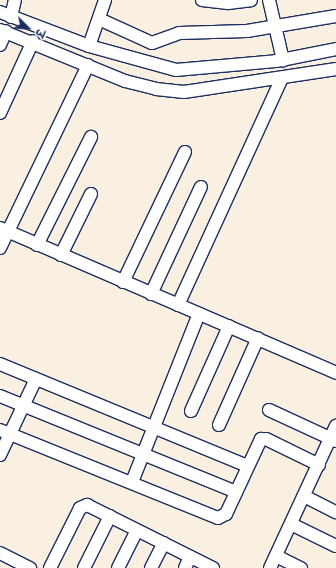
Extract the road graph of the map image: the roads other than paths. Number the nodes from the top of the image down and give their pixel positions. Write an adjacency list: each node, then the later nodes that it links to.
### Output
1 (15, 0): 6 (street)
2 (105, 0): 8 (street)
3 (202, 0): 4 (street)
4 (251, 0)
5 (269, 0): 9 (street)
6 (5, 15): 13 (street)
7 (336, 16): 9 (street)
8 (99, 19): 9 (street); 13 (street)
9 (276, 27): 15 (street)
10 (3, 30): 11 (street); 12 (street)
11 (33, 41): 16 (street); 19 (street)
12 (0, 45)
13 (89, 46): 15 (street)
14 (336, 49): 15 (street)
15 (283, 60)
16 (88, 65): 18 (street); 24 (street)
17 (336, 70): 18 (street)
18 (282, 78): 30 (street)
19 (0, 113)
20 (90, 136): 25 (street)
21 (186, 152): 28 (street)
22 (201, 187): 29 (street)
23 (91, 194): 27 (street)
24 (4, 230): 25 (street); 26 (street)
25 (37, 245): 27 (street)
26 (0, 248)
27 (61, 255): 28 (street)
28 (123, 282): 29 (street)
29 (151, 294): 30 (street)
30 (178, 305): 31 (street)
31 (199, 314): 32 (street); 41 (street)
32 (229, 326): 33 (street); 40 (street)
33 (258, 338): 35 (street); 42 (street)
34 (0, 364): 36 (street)
35 (336, 373)
36 (36, 379): 38 (street); 41 (street)
37 (0, 396): 38 (street)
38 (23, 405): 44 (street); 46 (street)
39 (270, 410): 45 (street)
40 (191, 411)
41 (153, 425): 46 (street); 49 (street)
42 (219, 425)
43 (336, 426): 45 (street)
44 (5, 432): 47 (street); 50 (street)
45 (333, 440): 48 (street)
46 (142, 454): 50 (street); 51 (street)
47 (0, 455)
48 (319, 465): 49 (street); 52 (street)
49 (247, 466): 51 (street)
50 (132, 482): 51 (street)
51 (236, 492)
52 (304, 496): 53 (street); 55 (street)
53 (336, 512)
54 (110, 516): 56 (street); 64 (street); 65 (street)
55 (291, 524): 58 (street); 60 (street)
56 (137, 530): 57 (street); 66 (street)
57 (164, 543): 61 (street); 67 (street)
58 (336, 546)
59 (0, 553): 62 (street)
60 (276, 556): 70 (street); 71 (street)
61 (190, 557): 68 (street); 69 (street)
62 (16, 565): 63 (street)
63 (30, 568)
64 (50, 568)
65 (84, 568)
66 (118, 568)
67 (151, 568)
68 (185, 568)
69 (213, 568)
70 (270, 568)
71 (301, 568)

